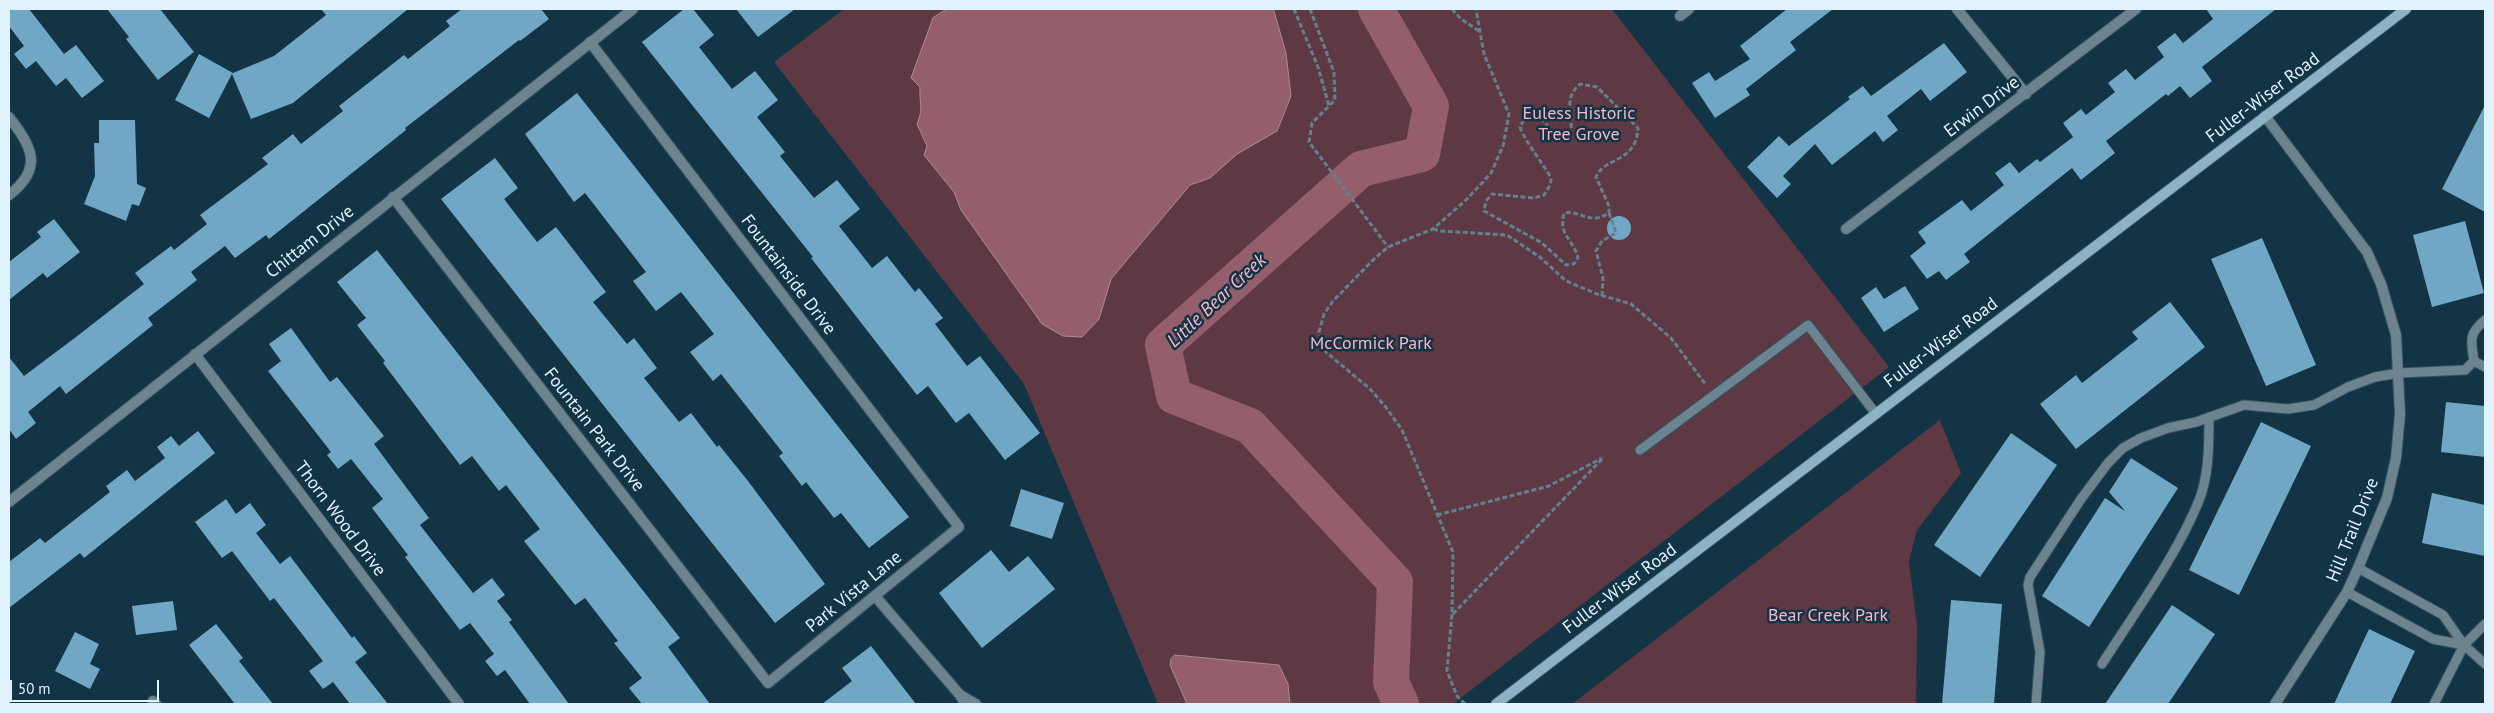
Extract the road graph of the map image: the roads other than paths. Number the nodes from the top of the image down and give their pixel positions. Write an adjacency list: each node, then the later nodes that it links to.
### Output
1 (633, 9): 7 (street, Chittam Drive)
2 (1689, 9): 6 (street)
3 (1957, 9): 8 (street)
4 (2136, 9): 8 (street, Erwin Drive)
5 (2406, 9): 9 (street, Fuller-Wiser Road)
6 (1680, 16)
7 (590, 42): 12 (street, Chittam Drive); 23 (street, Fountainside Drive)
8 (2026, 94): 13 (street, Erwin Drive)
9 (2265, 116): 18 (street, Hill Trail Drive); 19 (street, Fuller-Wiser Road)
10 (9, 117): 11 (street)
11 (9, 195)
12 (393, 197): 15 (street, Chittam Drive); 31 (street, Fountain Park Drive)
13 (1846, 229)
14 (2485, 320): 16 (lane)
15 (195, 354): 22 (street, Chittam Drive); 33 (street, Thorn Wood Drive)
16 (2474, 361): 17 (lane); 18 (lane)
17 (2485, 367)
18 (2399, 373): 20 (lane); 24 (street, Hill Trail Drive)
19 (1876, 414): 21 (lane); 35 (street, Fuller-Wiser Road)
20 (2209, 417): 29 (lane); 36 (lane)
21 (1640, 450)
22 (9, 502)
23 (959, 527): 26 (street, Park Vista Lane)
24 (2358, 568): 25 (street, Hill Trail Drive); 28 (lane)
25 (2347, 592): 28 (lane); 37 (street, Hill Trail Drive)
26 (875, 596): 31 (street, Park Vista Lane); 32 (street)
27 (2485, 624): 28 (lane)
28 (2464, 645): 30 (lane); 38 (lane)
29 (2102, 664)
30 (2485, 664)
31 (768, 682)
32 (962, 699): 34 (street)
33 (459, 704)
34 (976, 704)
35 (1496, 704)
36 (2036, 704)
37 (2275, 704)
38 (2434, 704)

